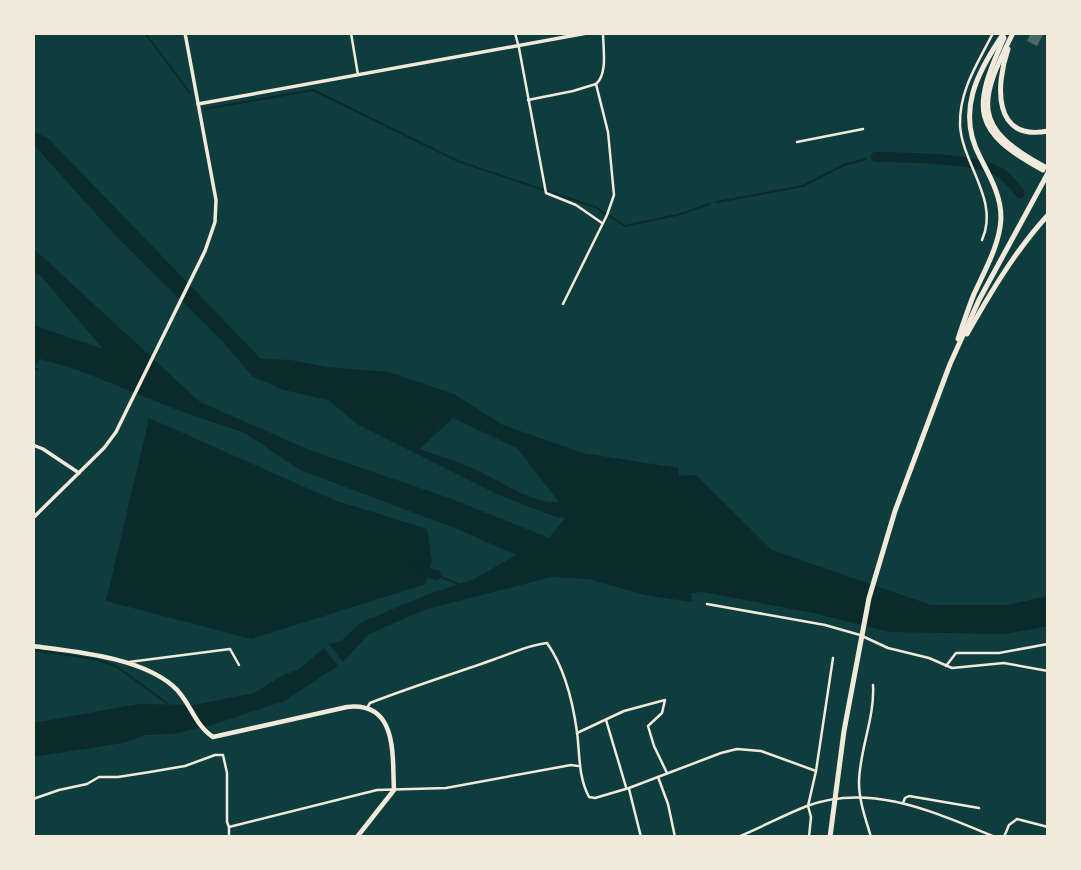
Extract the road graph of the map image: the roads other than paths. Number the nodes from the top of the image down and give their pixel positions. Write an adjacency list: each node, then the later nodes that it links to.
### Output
1 (185, 33): 13 (street)
2 (351, 33): 10 (street)
3 (514, 33): 9 (street)
4 (587, 33): 9 (street)
5 (603, 33): 11 (street)
6 (993, 33): 20 (street)
7 (1005, 33): 17 (highway); 22 (highway)
8 (1013, 33): 15 (highway); 17 (highway)
9 (518, 46): 10 (street); 12 (street)
10 (358, 75): 13 (street)
11 (596, 84): 12 (street); 19 (street)
12 (528, 100): 19 (street)
13 (198, 104): 24 (street)
14 (863, 130): 16 (street)
15 (1048, 131)
16 (797, 142)
17 (1045, 170): 22 (highway)
18 (1048, 215): 22 (highway)
19 (602, 223): 21 (street)
20 (982, 240)
21 (563, 304)
22 (950, 364): 59 (highway)
23 (33, 445): 24 (street)
24 (79, 473): 25 (street)
25 (33, 518)
26 (707, 604): 34 (street)
27 (33, 627): 28 (street)
28 (33, 640)
29 (1048, 643): 34 (street)
30 (33, 646): 32 (main road)
31 (833, 658): 41 (street)
32 (126, 663): 33 (street); 37 (main road)
33 (239, 665)
34 (946, 666): 35 (street)
35 (1048, 671)
36 (873, 685): 46 (street)
37 (367, 708): 39 (street); 45 (main road)
38 (606, 720): 39 (street); 42 (street); 44 (street)
39 (577, 733): 40 (street)
40 (578, 766): 44 (street); 45 (street)
41 (816, 772): 42 (street); 49 (street)
42 (667, 773): 43 (street)
43 (658, 777): 44 (street); 56 (street)
44 (627, 789): 55 (street)
45 (394, 790): 51 (street); 54 (main road)
46 (861, 797): 48 (street); 49 (street); 60 (street)
47 (33, 799): 51 (street)
48 (903, 803): 50 (street); 61 (street)
49 (810, 805): 57 (street); 58 (street)
50 (979, 808)
51 (229, 827): 53 (street)
52 (1048, 827): 62 (street)
53 (229, 837)
54 (357, 837)
55 (641, 837)
56 (676, 837)
57 (738, 837)
58 (809, 837)
59 (830, 837)
60 (871, 837)
61 (995, 837)
62 (1003, 837)

